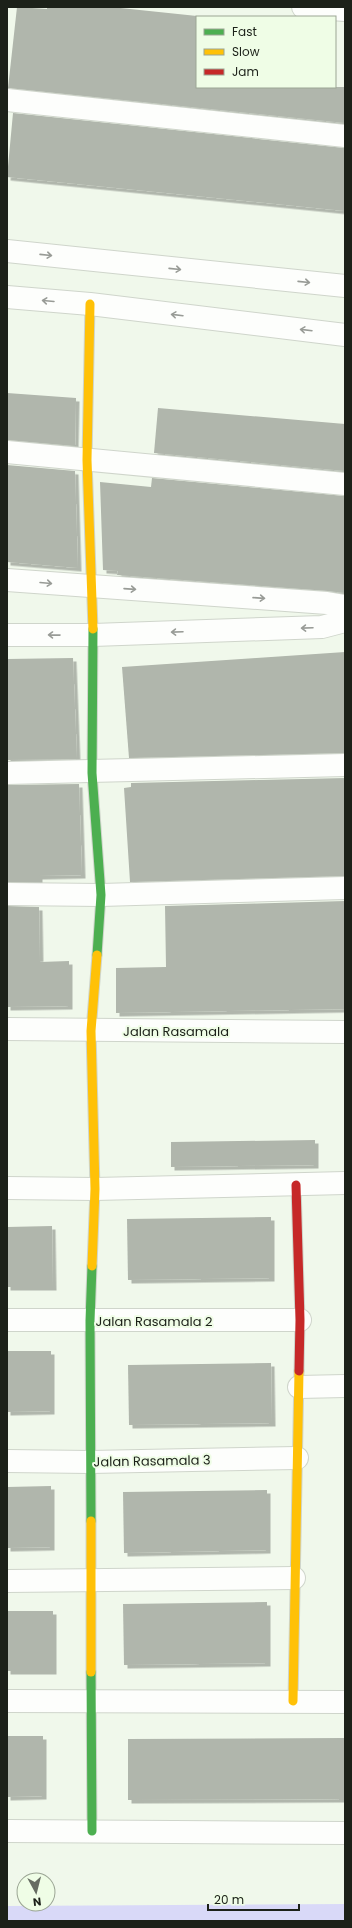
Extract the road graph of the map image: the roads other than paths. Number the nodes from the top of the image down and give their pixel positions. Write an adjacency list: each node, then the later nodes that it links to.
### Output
1 (303, 7): 2 (street)
2 (345, 10)
3 (7, 100): 4 (street)
4 (345, 136)
5 (7, 252): 6 (street, one-way to 6)
6 (345, 286)
7 (7, 297): 8 (street, one-way to 7)
8 (90, 304): 9 (street, one-way to 8); 11 (street)
9 (345, 335)
10 (7, 452): 11 (street)
11 (87, 460): 12 (street); 14 (street)
12 (345, 484)
13 (7, 580): 14 (street, one-way to 14)
14 (91, 587): 15 (street, one-way to 15); 18 (street)
15 (345, 606)
16 (345, 621): 18 (street, one-way to 18)
17 (7, 635): 18 (street, one-way to 17)
18 (93, 635): 21 (street)
19 (345, 765): 21 (street)
20 (7, 773): 21 (street)
21 (92, 773): 24 (street)
22 (345, 888): 24 (street)
23 (7, 894): 24 (street)
24 (101, 895): 26 (street)
25 (7, 1029): 26 (street, Jalan Rasamala)
26 (91, 1031): 27 (street, Jalan Rasamala); 31 (street)
27 (345, 1032)
28 (345, 1183): 29 (street)
29 (296, 1185): 31 (street); 33 (street)
30 (7, 1188): 31 (street)
31 (95, 1189): 34 (street)
32 (7, 1320): 34 (street, Jalan Rasamala 2)
33 (300, 1320): 34 (street, Jalan Rasamala 2); 36 (street)
34 (90, 1321): 39 (street)
35 (345, 1386): 36 (street)
36 (299, 1387): 37 (street)
37 (297, 1458): 39 (street, Jalan Rasamala 3); 40 (street)
38 (7, 1461): 39 (street, Jalan Rasamala 3)
39 (90, 1462): 41 (street)
40 (294, 1578): 41 (street); 45 (street)
41 (90, 1580): 42 (street); 43 (street)
42 (7, 1581)
43 (92, 1700): 44 (street); 45 (street); 48 (street)
44 (7, 1701)
45 (293, 1701): 46 (street)
46 (345, 1702)
47 (7, 1831): 48 (street)
48 (92, 1831): 49 (street)
49 (345, 1833)

